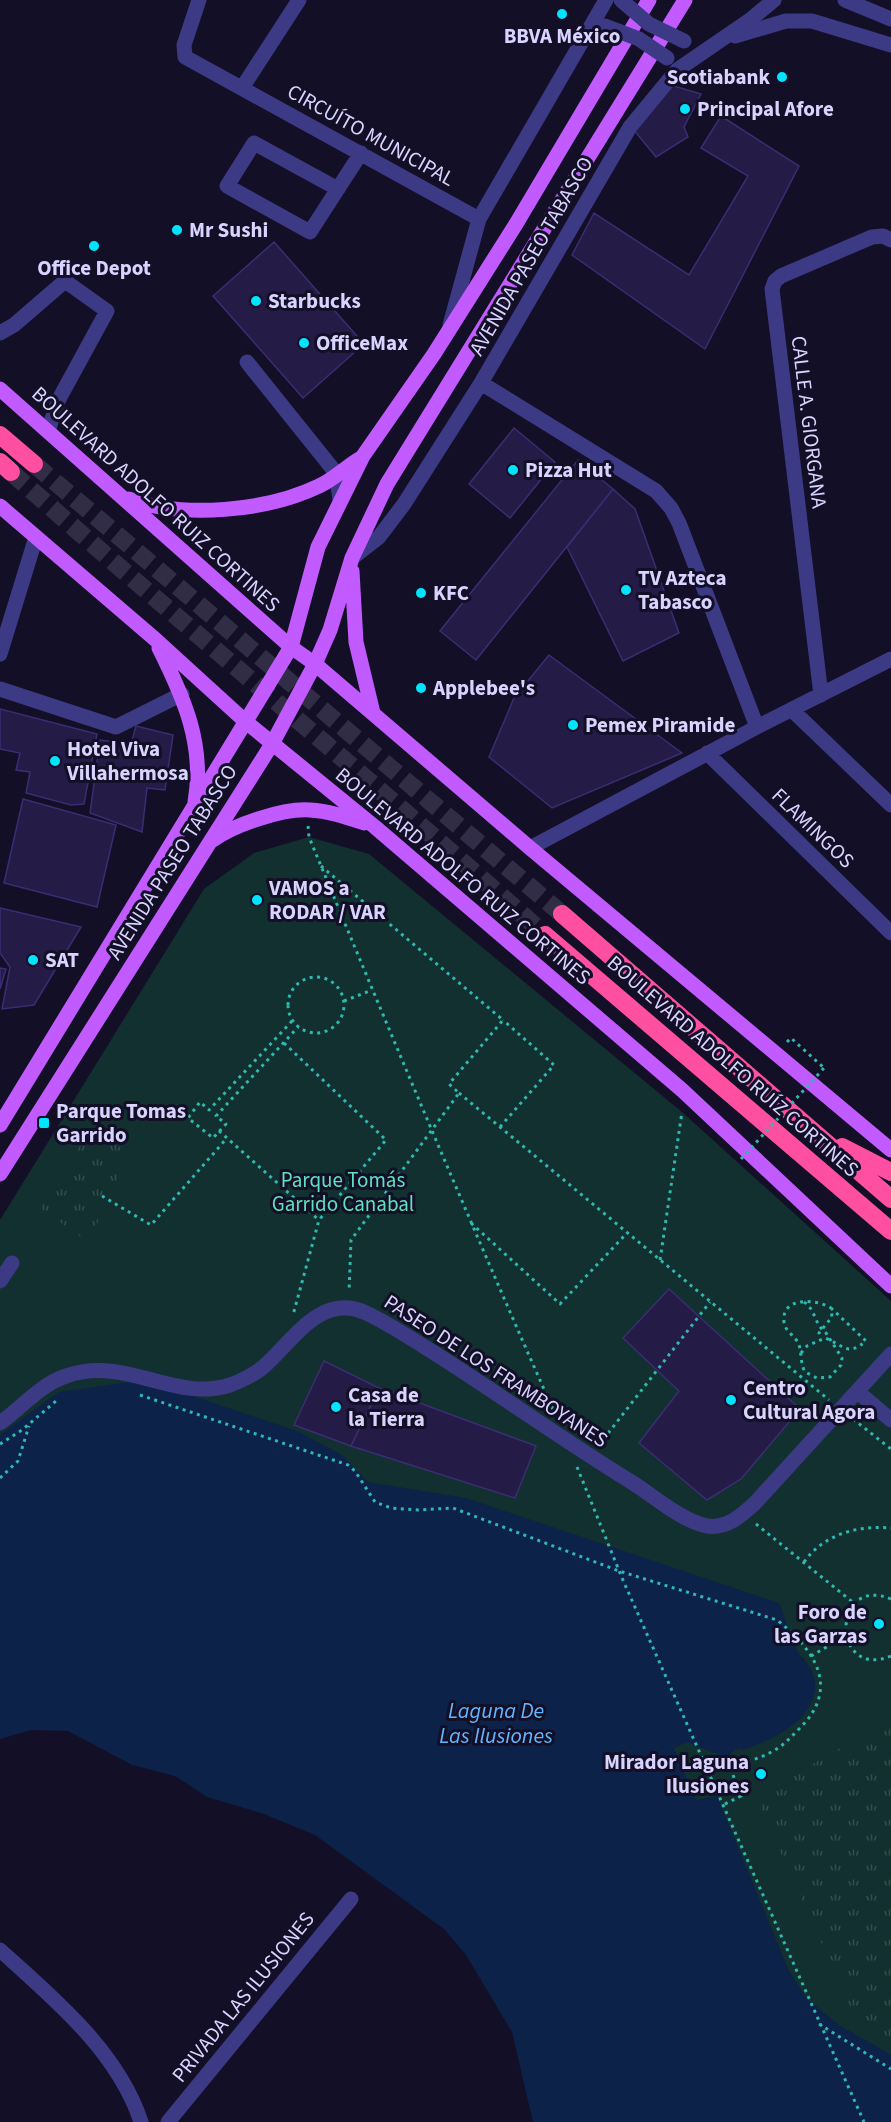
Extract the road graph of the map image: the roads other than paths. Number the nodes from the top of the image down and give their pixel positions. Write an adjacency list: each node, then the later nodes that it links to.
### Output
1 (199, 0): 14 (street, CIRCUÍTO MUNICIPAL)
2 (299, 0): 14 (street)
3 (606, 0): 10 (street, AVENIDA PASEO TABASCO)
4 (621, 0): 12 (street, bridge)
5 (649, 0): 20 (main road, AVENIDA PASEO TABASCO)
6 (685, 0): 33 (main road, AVENIDA PASEO TABASCO)
7 (774, 0): 12 (street, AVENIDA PASEO TABASCO)
8 (845, 0): 9 (street)
9 (891, 19)
10 (599, 25): 13 (street, bridge); 17 (street, AVENIDA PASEO TABASCO)
11 (891, 45): 12 (street)
12 (707, 49): 13 (street, AVENIDA PASEO TABASCO)
13 (672, 64): 22 (street, AVENIDA PASEO TABASCO)
14 (242, 88): 15 (street, CIRCUÍTO MUNICIPAL)
15 (361, 153): 16 (street); 17 (street, CIRCUÍTO MUNICIPAL)
16 (338, 189): 16 (street)
17 (479, 219): 20 (street, AVENIDA PASEO TABASCO)
18 (891, 240): 41 (street, CALLE A. GIORGANA)
19 (0, 333): 24 (street)
20 (447, 333): 26 (main road, AVENIDA PASEO TABASCO)
21 (247, 362): 28 (street)
22 (481, 383): 33 (street, AVENIDA PASEO TABASCO); 45 (street)
23 (0, 389): 24 (main road, BOULEVARD ADOLFO RUIZ CORTINES)
24 (48, 431): 29 (main road, BOULEVARD ADOLFO RUIZ CORTINES)
25 (0, 435): 27 (highway)
26 (363, 456): 28 (main road); 30 (main road, AVENIDA PASEO TABASCO)
27 (34, 464)
28 (336, 473): 29 (main road); 30 (street)
29 (121, 496): 35 (main road, BOULEVARD ADOLFO RUIZ CORTINES)
30 (340, 500): 35 (main road, AVENIDA PASEO TABASCO)
31 (0, 506): 32 (main road, BOULEVARD ADOLFO RUIZ CORTINES)
32 (36, 537): 34 (main road, BOULEVARD ADOLFO RUIZ CORTINES); 36 (street)
33 (352, 558): 38 (main road, AVENIDA PASEO TABASCO); 43 (main road)
34 (156, 640): 40 (main road); 44 (main road, BOULEVARD ADOLFO RUIZ CORTINES)
35 (291, 647): 38 (main road, BOULEVARD ADOLFO RUIZ CORTINES); 44 (main road, AVENIDA PASEO TABASCO)
36 (0, 654)
37 (891, 659): 41 (street)
38 (315, 664): 43 (main road, BOULEVARD ADOLFO RUIZ CORTINES); 46 (main road, AVENIDA PASEO TABASCO)
39 (0, 689): 40 (street)
40 (182, 694): 49 (main road)
41 (821, 694): 42 (street)
42 (792, 710): 45 (street); 48 (street)
43 (373, 713): 52 (main road, BOULEVARD ADOLFO RUIZ CORTINES)
44 (246, 722): 46 (main road, BOULEVARD ADOLFO RUIZ CORTINES); 49 (main road, AVENIDA PASEO TABASCO)
45 (758, 727): 47 (street)
46 (272, 744): 50 (main road, BOULEVARD ADOLFO RUIZ CORTINES); 51 (main road, AVENIDA PASEO TABASCO)
47 (707, 753): 52 (street); 54 (street, FLAMINGOS)
48 (891, 805)
49 (193, 810): 56 (main road, AVENIDA PASEO TABASCO)
50 (375, 827): 51 (main road); 65 (main road, BOULEVARD ADOLFO RUIZ CORTINES)
51 (208, 844): 60 (main road, AVENIDA PASEO TABASCO)
52 (530, 848): 58 (main road, BOULEVARD ADOLFO RUIZ CORTINES)
53 (562, 915): 57 (highway, BOULEVARD ADOLFO RUÍZ CORTINES)
54 (891, 933)
55 (545, 935): 62 (highway, BOULEVARD ADOLFO RUÍZ CORTINES)
56 (0, 1125)
57 (813, 1132): 59 (highway); 61 (highway, BOULEVARD ADOLFO RUÍZ CORTINES)
58 (891, 1150)
59 (891, 1173)
60 (0, 1174)
61 (891, 1199)
62 (891, 1231)
63 (12, 1263): 64 (street)
64 (0, 1281)
65 (891, 1286)
66 (891, 1354): 67 (street, PASEO DE LOS FRAMBOYANES)
67 (858, 1392): 68 (street); 69 (street, PASEO DE LOS FRAMBOYANES)
68 (891, 1420)
69 (0, 1423)
70 (351, 1899): 73 (street, PRIVADA LAS ILUSIONES)
71 (0, 1950): 72 (street)
72 (141, 2122)
73 (168, 2122)

